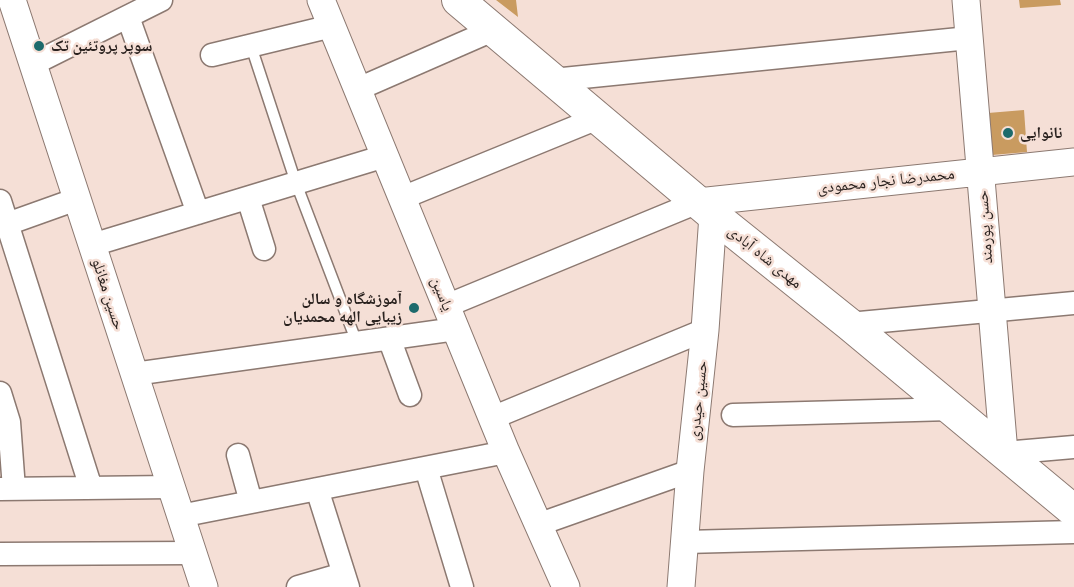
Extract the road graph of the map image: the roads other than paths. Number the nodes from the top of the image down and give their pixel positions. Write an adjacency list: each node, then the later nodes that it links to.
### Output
1 (12, 0): 12 (street, حسین مغانلو)
2 (161, 0): 6 (street)
3 (321, 0): 7 (street, یاسین)
4 (458, 0): 8 (main road, مهدی شاه آبادی)
5 (966, 0): 9 (street, حسن پورمند)
6 (128, 17): 12 (street); 25 (street)
7 (332, 26): 10 (street); 14 (street, یاسین)
8 (493, 30): 13 (main road, مهدی شاه آبادی); 14 (street)
9 (969, 38): 13 (street); 18 (street, حسن پورمند)
10 (251, 46): 11 (street); 19 (lane)
11 (212, 54)
12 (33, 64): 22 (street, حسین مغانلو)
13 (553, 80): 15 (main road, مهدی شاه آبادی)
14 (358, 89): 16 (street, یاسین)
15 (598, 118): 21 (street); 24 (main road, مهدی شاه آبادی)
16 (385, 156): 19 (street); 21 (street, یاسین)
17 (1074, 162): 18 (street, محمدرضا نجار محمودی)
18 (981, 171): 24 (street, محمدرضا نجار محمودی); 30 (street, حسن پورمند)
19 (296, 183): 20 (street); 35 (lane)
20 (248, 198): 25 (street); 28 (street)
21 (402, 198): 31 (street, یاسین)
22 (77, 199): 26 (street); 27 (street, حسین مغانلو)
23 (0, 201): 26 (street)
24 (705, 209): 31 (street); 32 (main road, مهدی شاه آبادی); 33 (street, حسین حیدری)
25 (198, 213): 27 (street)
26 (7, 224): 49 (street)
27 (92, 245): 36 (street, حسین مغانلو)
28 (264, 249)
29 (1074, 303): 30 (street)
30 (991, 311): 32 (street); 44 (street, حسن پورمند)
31 (451, 317): 34 (street); 41 (street, یاسین)
32 (849, 324): 39 (main road, مهدی شاه آبادی)
33 (705, 330): 40 (street, حسین حیدری); 41 (street)
34 (389, 338): 35 (street); 38 (street)
35 (357, 343): 36 (street)
36 (134, 374): 48 (street, حسین مغانلو)
37 (0, 393): 50 (street)
38 (410, 394)
39 (951, 409): 40 (street); 44 (main road, مهدی شاه آبادی)
40 (714, 415): 47 (street, حسین حیدری)
41 (492, 418): 43 (street, یاسین)
42 (1074, 447): 44 (street)
43 (506, 452): 46 (street); 55 (street, یاسین)
44 (1004, 453): 53 (main road, مهدی شاه آبادی)
45 (238, 455): 52 (street)
46 (426, 468): 51 (street); 63 (street)
47 (690, 471): 55 (street); 57 (street, حسین حیدری)
48 (171, 487): 49 (street); 54 (street, حسین مغانلو)
49 (91, 488): 50 (street)
50 (7, 489)
51 (317, 489): 52 (street); 60 (street)
52 (251, 502): 54 (street)
53 (1074, 511)
54 (180, 516): 58 (street, حسین مغانلو)
55 (540, 524): 64 (street, یاسین)
56 (1074, 532): 57 (street)
57 (685, 542): 65 (street, حسین حیدری)
58 (192, 553): 59 (street); 61 (street, حسین مغانلو)
59 (0, 554)
60 (345, 580): 62 (street)
61 (204, 587)
62 (298, 587)
63 (462, 587)
64 (566, 587)
65 (681, 587)

